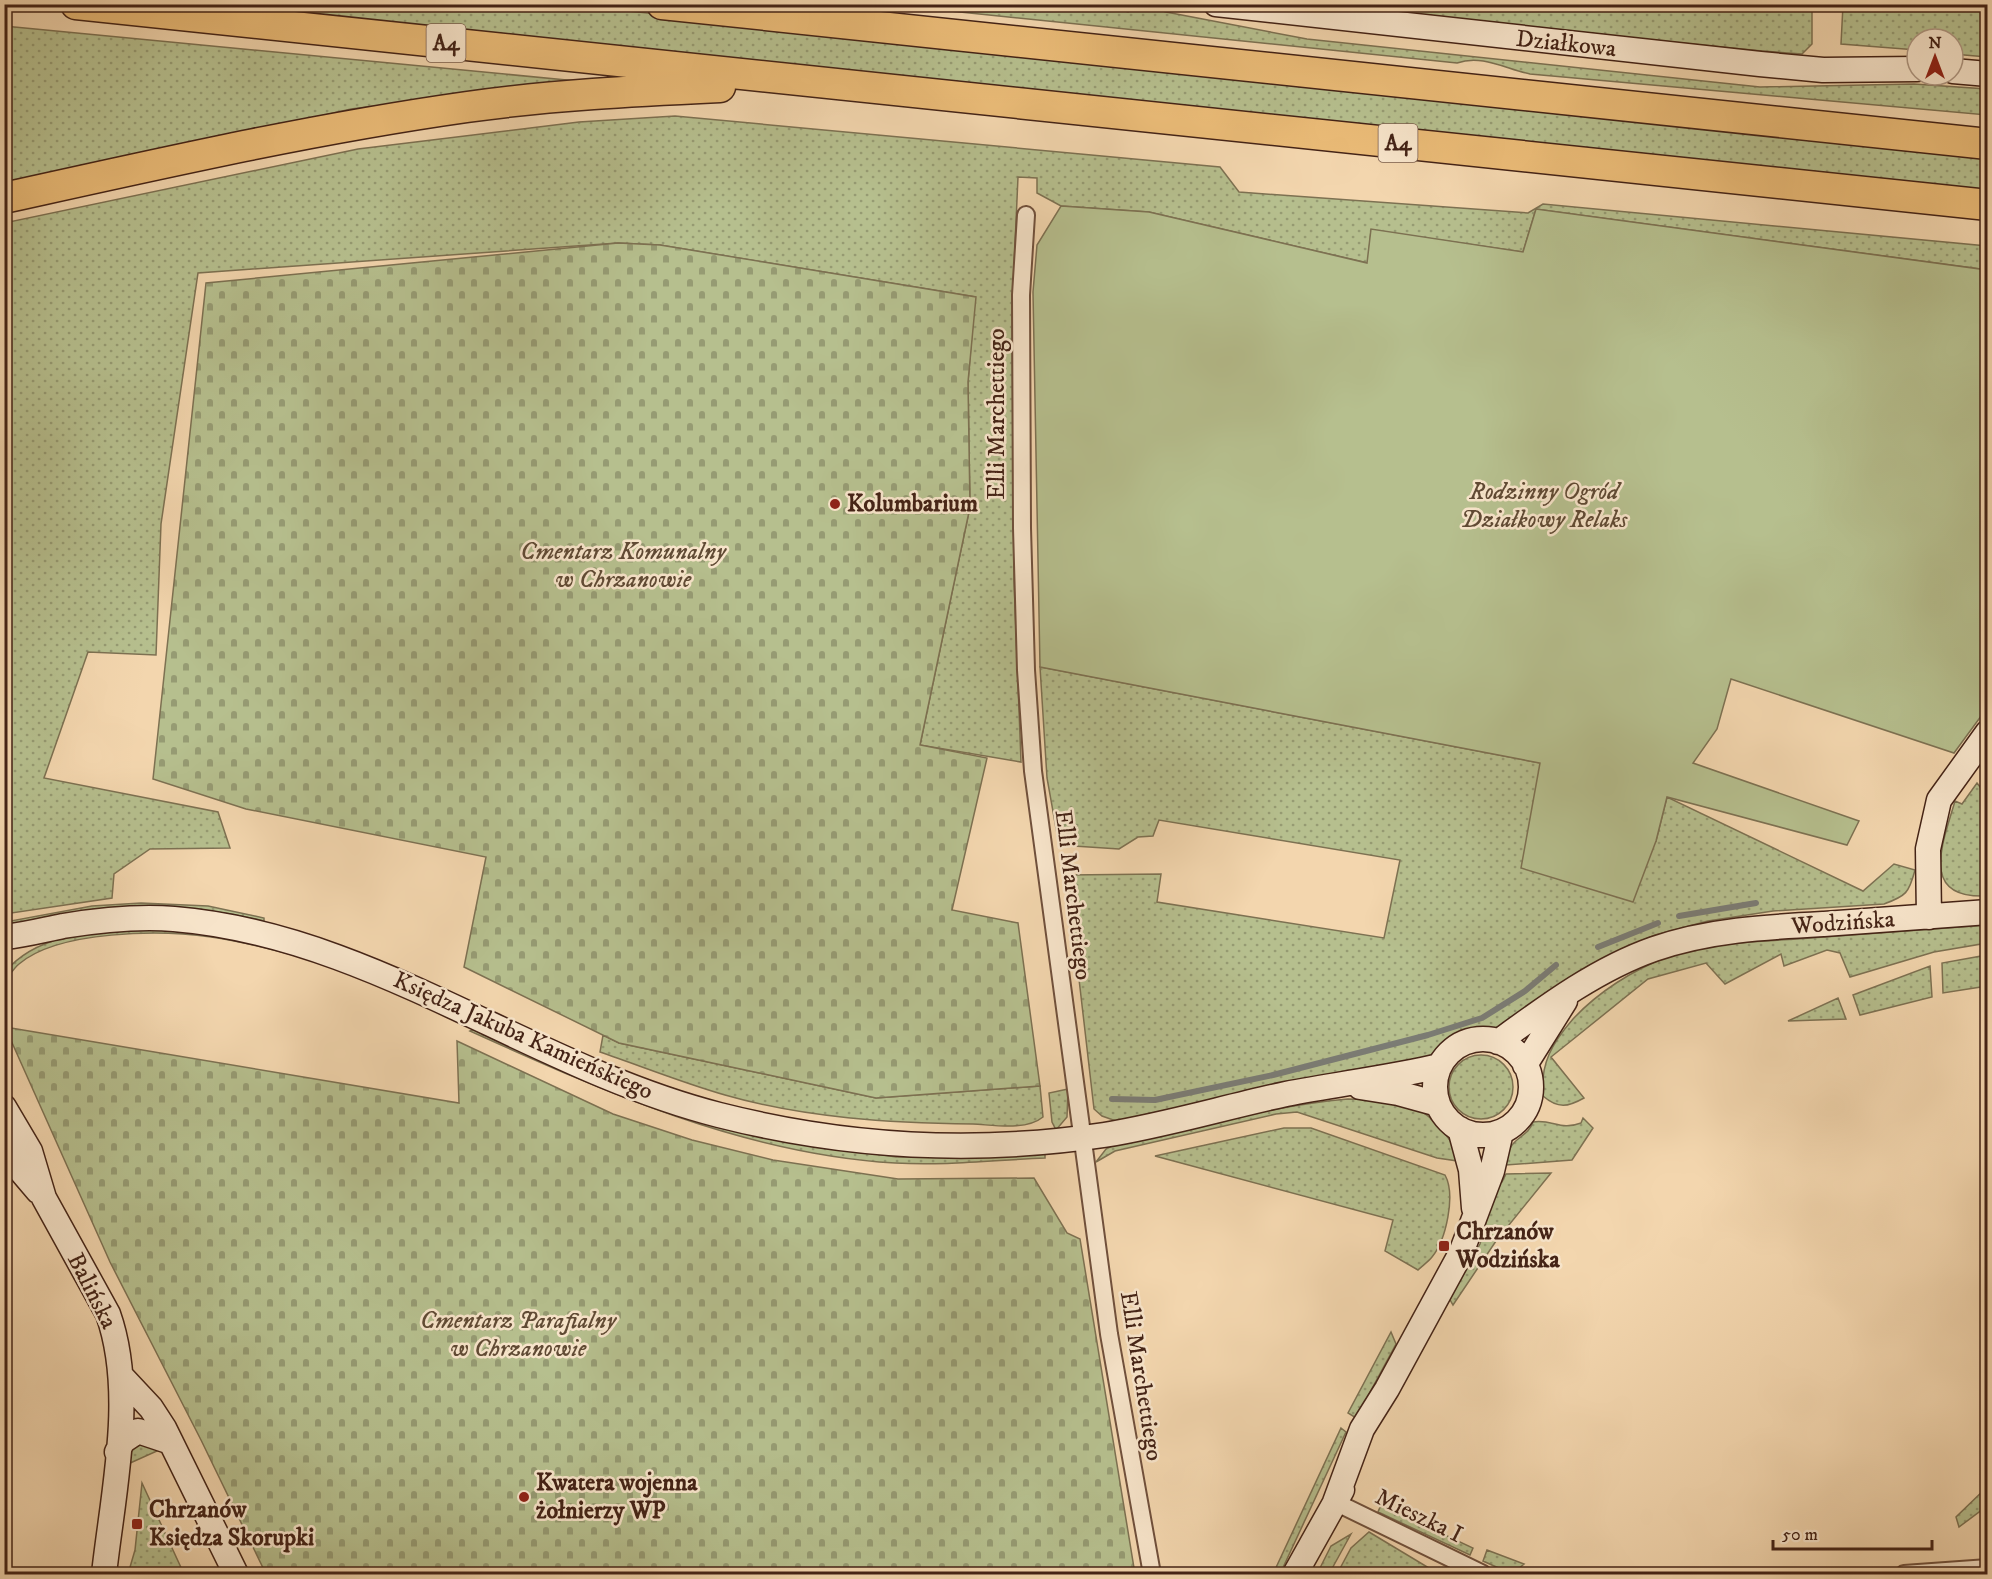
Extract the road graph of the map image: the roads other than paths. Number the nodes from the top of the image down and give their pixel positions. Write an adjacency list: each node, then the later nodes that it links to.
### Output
1 (76, 4): 7 (highway, A4)
2 (662, 4): 8 (highway)
3 (1216, 4): 4 (main road, Działkowa)
4 (1905, 69)
5 (1965, 72): 6 (main road)
6 (1988, 74)
7 (816, 82): 9 (highway); 10 (highway, A4)
8 (1988, 144)
9 (4, 198)
10 (1988, 205)
11 (1026, 215): 25 (street, Elli Marchettiego)
12 (1988, 732): 14 (main road, Wodzińska)
13 (1988, 912): 14 (main road)
14 (1929, 917): 16 (main road, Wodzińska)
15 (11, 940): 25 (main road, Księdza Jakuba Kamieńskiego)
16 (1569, 995): 17 (main road, Wodzińska); 18 (main road, Wodzińska)
17 (1498, 1042): 18 (main road); 19 (main road)
18 (1525, 1065): 24 (main road)
19 (1440, 1066): 20 (main road, Księdza Jakuba Kamieńskiego); 21 (main road)
20 (1346, 1085): 21 (main road, Księdza Jakuba Kamieńskiego); 25 (main road, Księdza Jakuba Kamieńskiego)
21 (1438, 1104): 23 (main road)
22 (4, 1107): 27 (main road, Balińska)
23 (1460, 1130): 24 (main road); 28 (main road)
24 (1501, 1132): 28 (main road)
25 (1082, 1138): 36 (street, Elli Marchettiego)
26 (4, 1151): 27 (main road, Balińska)
27 (44, 1198): 29 (main road, Balińska)
28 (1474, 1219): 32 (main road)
29 (122, 1377): 30 (main road); 31 (main road, Balińska)
30 (171, 1442): 31 (main road); 35 (main road)
31 (117, 1452): 34 (main road, Balińska)
32 (1335, 1502): 37 (main road); 38 (street, Mieszka I)
33 (1988, 1568): 39 (street)
34 (105, 1575)
35 (236, 1575)
36 (1152, 1575)
37 (1295, 1575)
38 (1483, 1575)
39 (1904, 1575)

